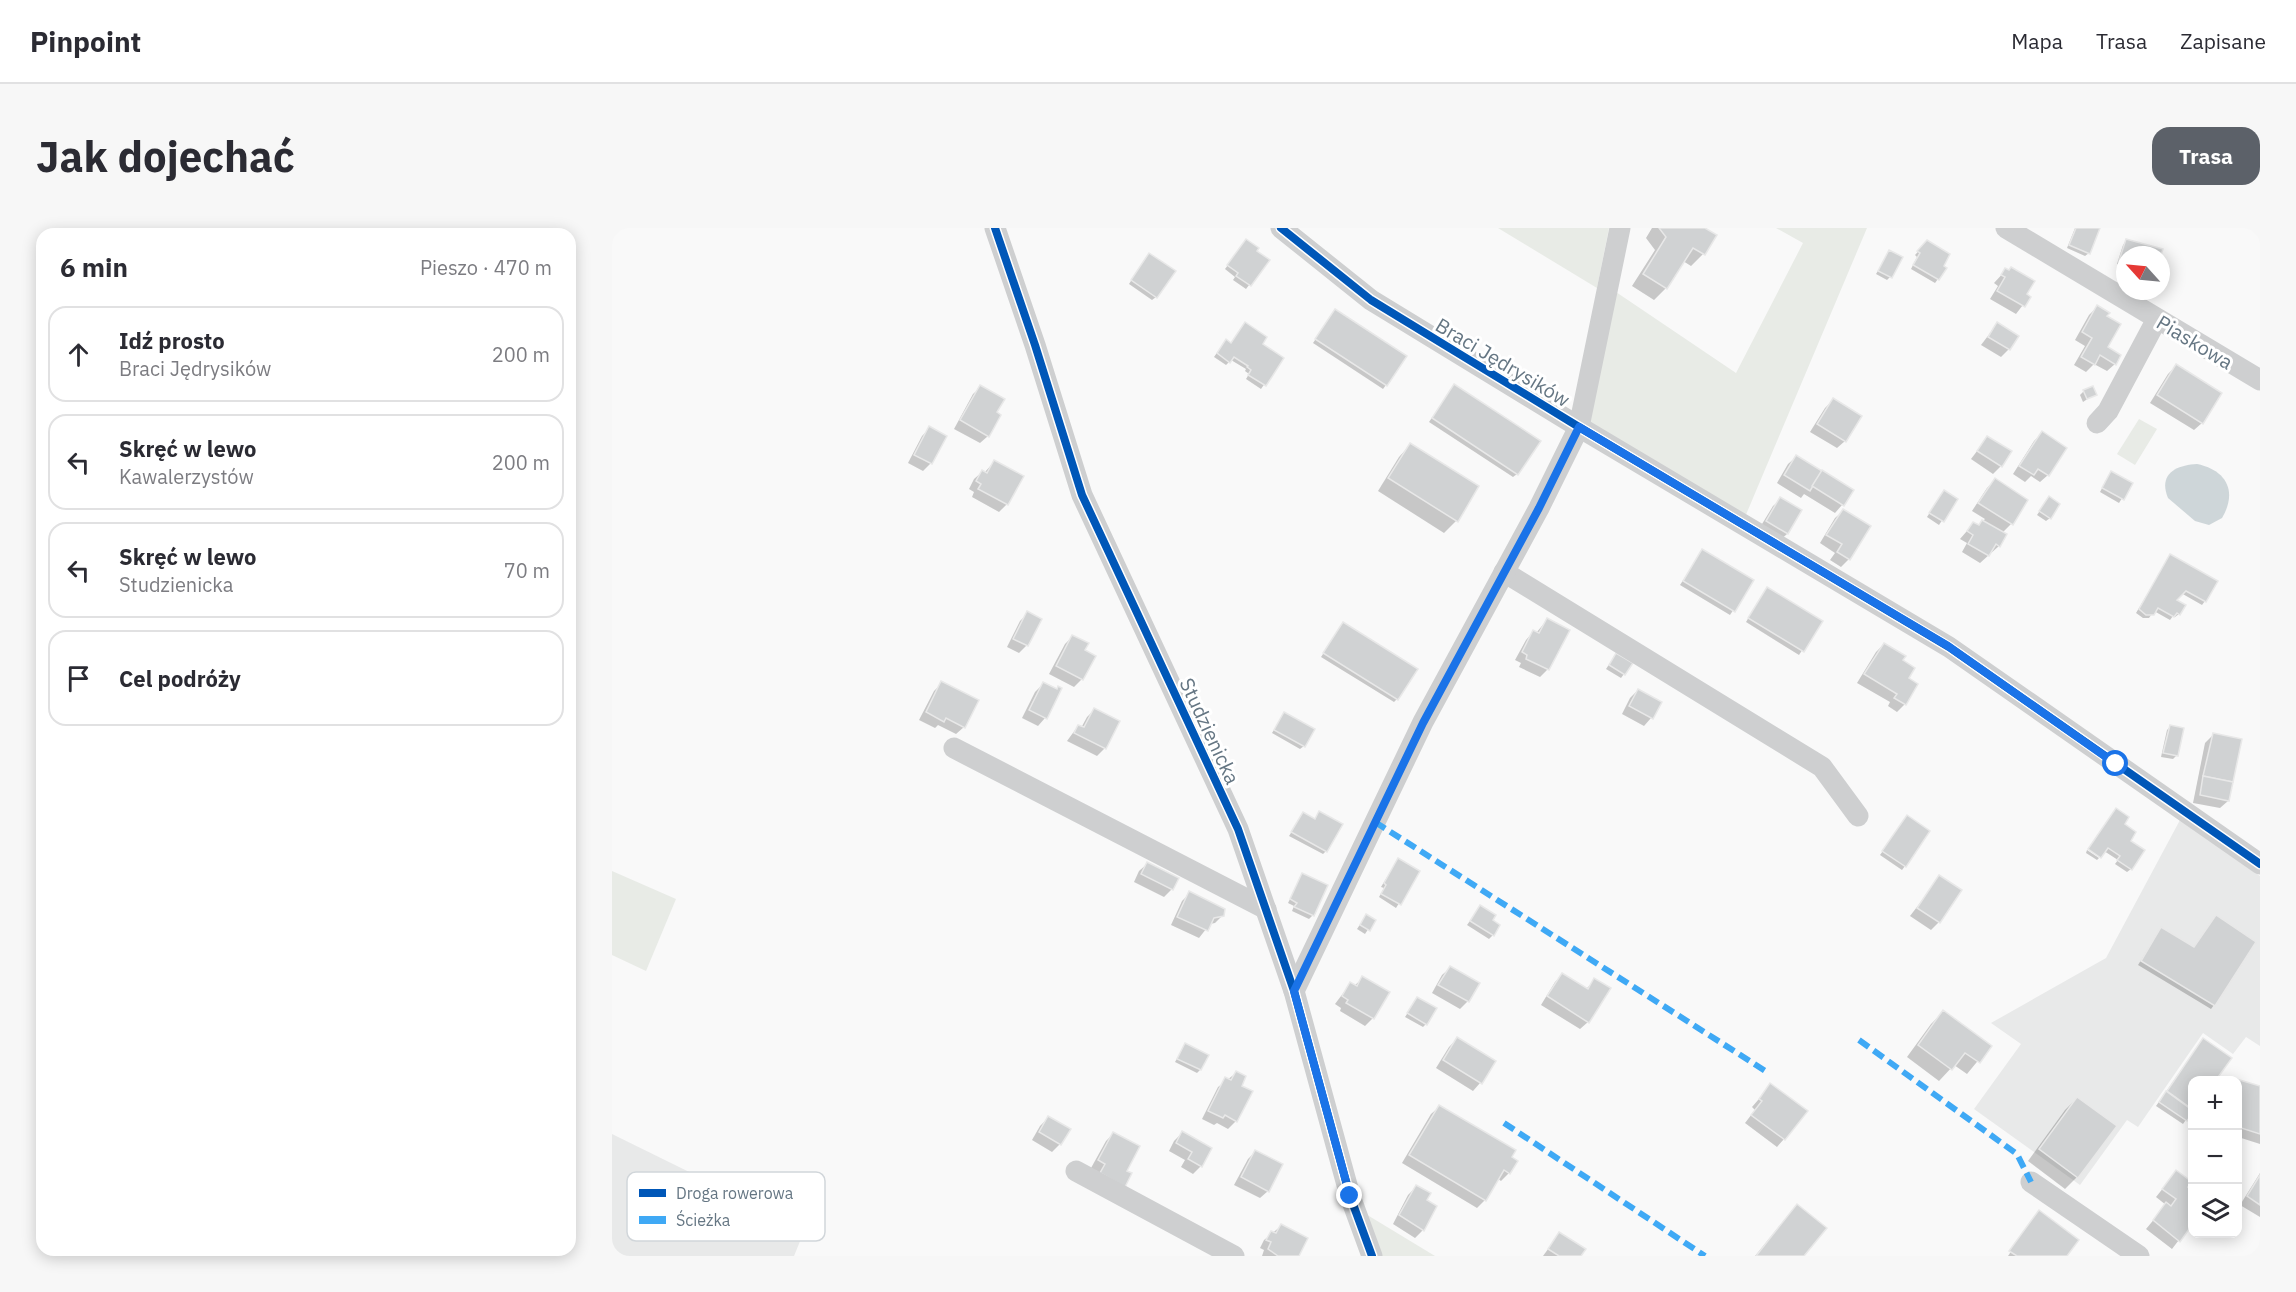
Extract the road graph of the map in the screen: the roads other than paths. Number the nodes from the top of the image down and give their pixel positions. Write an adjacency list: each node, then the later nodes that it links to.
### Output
1 (995, 228): 13 (street, Studzienicka)
2 (1281, 228): 8 (street, Braci Jędrysików)
3 (1620, 228): 8 (street)
4 (2006, 228): 5 (street, Piaskowa)
5 (2157, 319): 6 (street, Piaskowa); 7 (street)
6 (2260, 380)
7 (2097, 423)
8 (1579, 427): 9 (street); 12 (street, Braci Jędrysików)
9 (1504, 572): 11 (street); 14 (street)
10 (954, 748): 13 (street)
11 (1858, 816)
12 (2260, 864)
13 (1266, 909): 14 (street, Studzienicka)
14 (1294, 991): 18 (street, Studzienicka)
15 (1076, 1172): 17 (street)
16 (2031, 1182): 19 (street)
17 (1234, 1256)
18 (1372, 1256)
19 (2139, 1256)

